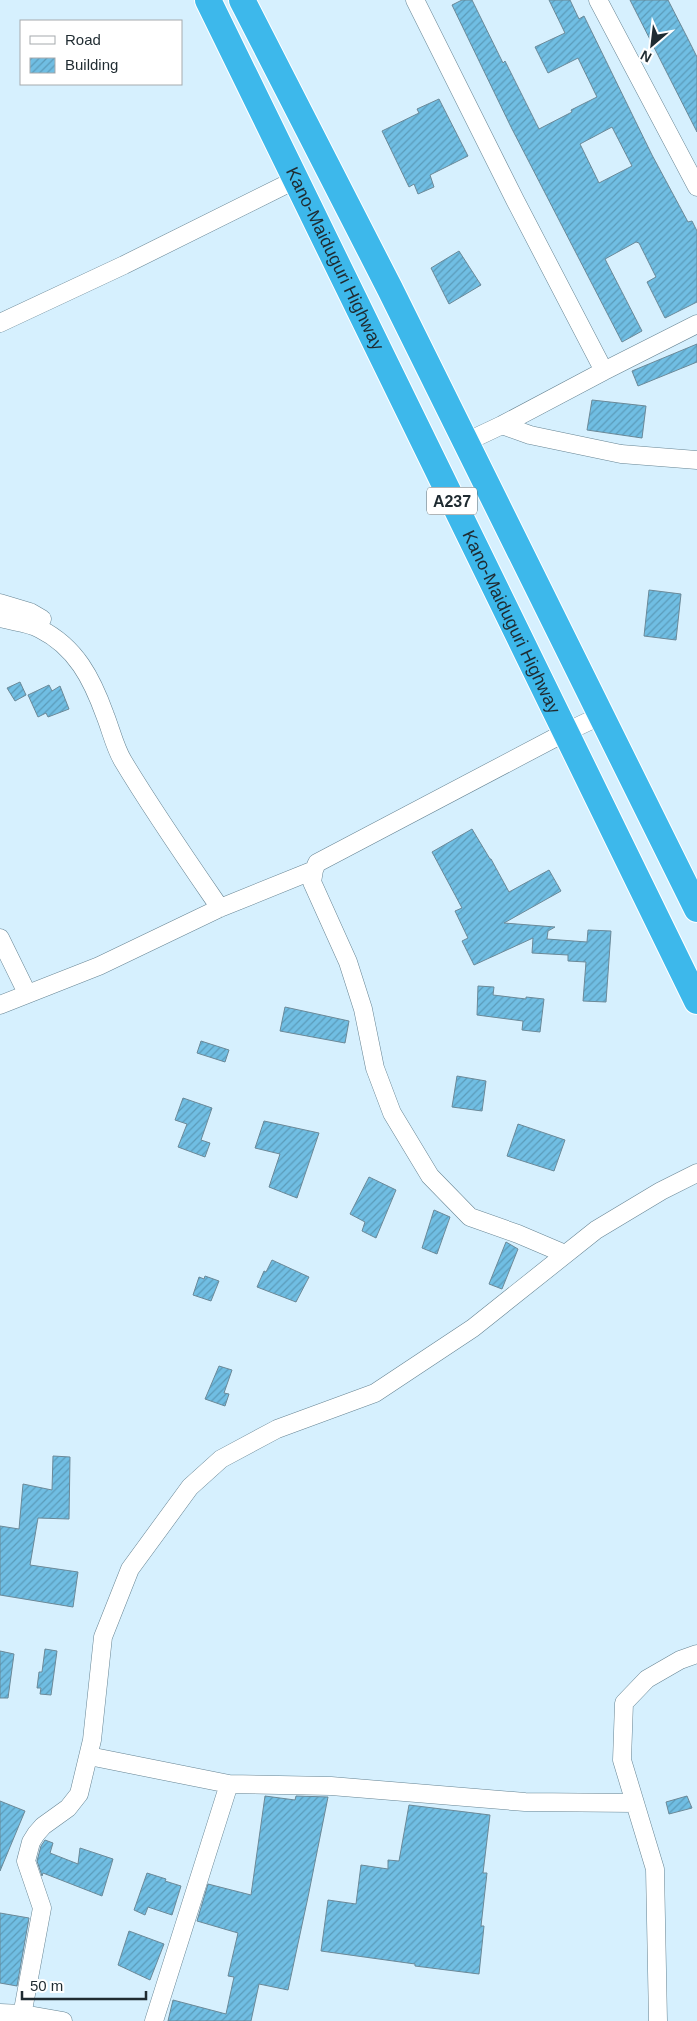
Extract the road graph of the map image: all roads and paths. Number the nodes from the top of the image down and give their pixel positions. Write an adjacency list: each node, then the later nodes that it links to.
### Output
1 (208, 0): 5 (highway, Kano-Maiduguri Highway / A237)
2 (242, 0): 11 (highway, Kano-Maiduguri Highway / A237)
3 (415, 0): 9 (street)
4 (598, 0): 6 (street)
5 (297, 179): 7 (street); 17 (highway, Kano-Maiduguri Highway / A237)
6 (697, 187)
7 (0, 323)
8 (697, 324): 9 (street)
9 (604, 371): 10 (street)
10 (502, 425): 11 (street); 12 (street)
11 (466, 442): 16 (highway, Kano-Maiduguri Highway / A237)
12 (697, 460)
13 (0, 603): 15 (street)
14 (0, 618): 15 (street)
15 (53, 637): 19 (street)
16 (602, 715): 17 (street); 20 (highway, Kano-Maiduguri Highway / A237)
17 (564, 733): 18 (street); 23 (highway, Kano-Maiduguri Highway / A237)
18 (314, 870): 19 (street); 26 (street)
19 (220, 908): 22 (street)
20 (697, 909)
21 (0, 938): 22 (street)
22 (27, 993): 24 (street)
23 (697, 1001)
24 (0, 1005)
25 (697, 1173): 26 (street)
26 (565, 1254): 28 (street)
27 (697, 1654): 30 (street)
28 (88, 1756): 29 (street); 32 (street)
29 (228, 1784): 30 (street); 34 (street)
30 (635, 1803): 35 (street)
31 (0, 2013): 32 (street)
32 (22, 2018): 33 (street)
33 (63, 2021)
34 (154, 2021)
35 (658, 2021)

